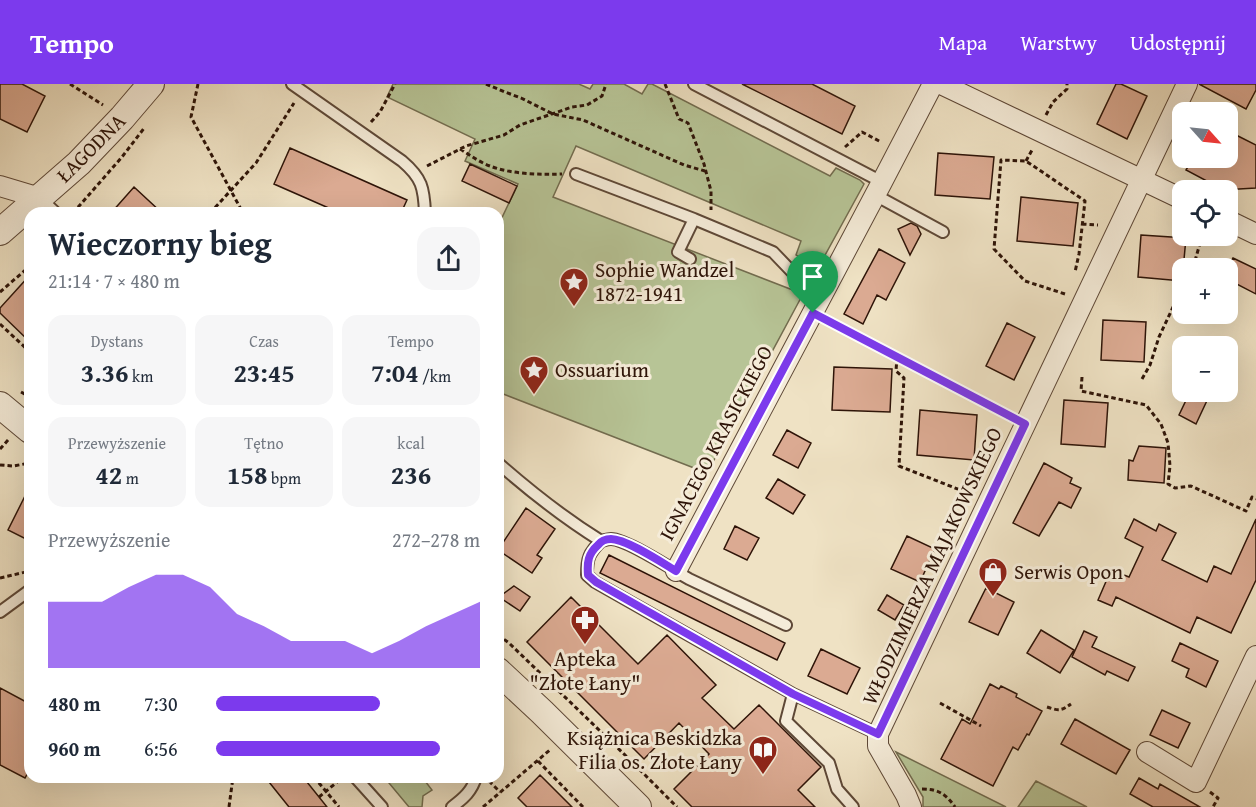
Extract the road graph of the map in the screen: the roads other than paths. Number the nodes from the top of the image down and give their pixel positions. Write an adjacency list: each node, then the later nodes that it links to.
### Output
1 (151, 84): 12 (street, ŁAGODNA)
2 (694, 84): 10 (lane)
3 (933, 84): 10 (street, IGNACEGO KRASICKIEGO)
4 (941, 84): 8 (street)
5 (1187, 84): 8 (street, WŁODZIMIERZA MAJAKOWSKIEGO)
6 (297, 87): 13 (lane)
7 (576, 174): 15 (lane)
8 (1141, 180): 11 (street); 33 (street, WŁODZIMIERZA MAJAKOWSKIEGO)
9 (0, 186): 12 (street)
10 (879, 189): 18 (lane); 21 (street, IGNACEGO KRASICKIEGO)
11 (1172, 194)
12 (48, 206)
13 (425, 207)
14 (24, 219): 17 (street, ŁAGODNA)
15 (694, 219): 20 (lane); 21 (lane)
16 (1238, 225): 19 (street)
17 (0, 232)
18 (943, 232)
19 (1256, 234)
20 (690, 259)
21 (826, 288): 26 (street, IGNACEGO KRASICKIEGO)
22 (0, 405): 23 (street)
23 (24, 425)
24 (504, 468): 25 (lane)
25 (601, 541): 26 (lane); 32 (lane)
26 (676, 571): 29 (lane)
27 (24, 594): 28 (lane)
28 (0, 612)
29 (786, 625)
30 (1256, 656): 34 (street)
31 (504, 676): 39 (street)
32 (793, 694): 33 (lane); 40 (lane)
33 (878, 734): 41 (street, WŁODZIMIERZA MAJAKOWSKIEGO)
34 (1147, 752)
35 (360, 783): 37 (lane)
36 (475, 783): 38 (lane)
37 (382, 807)
38 (452, 807)
39 (638, 807)
40 (853, 807)
41 (910, 807)

